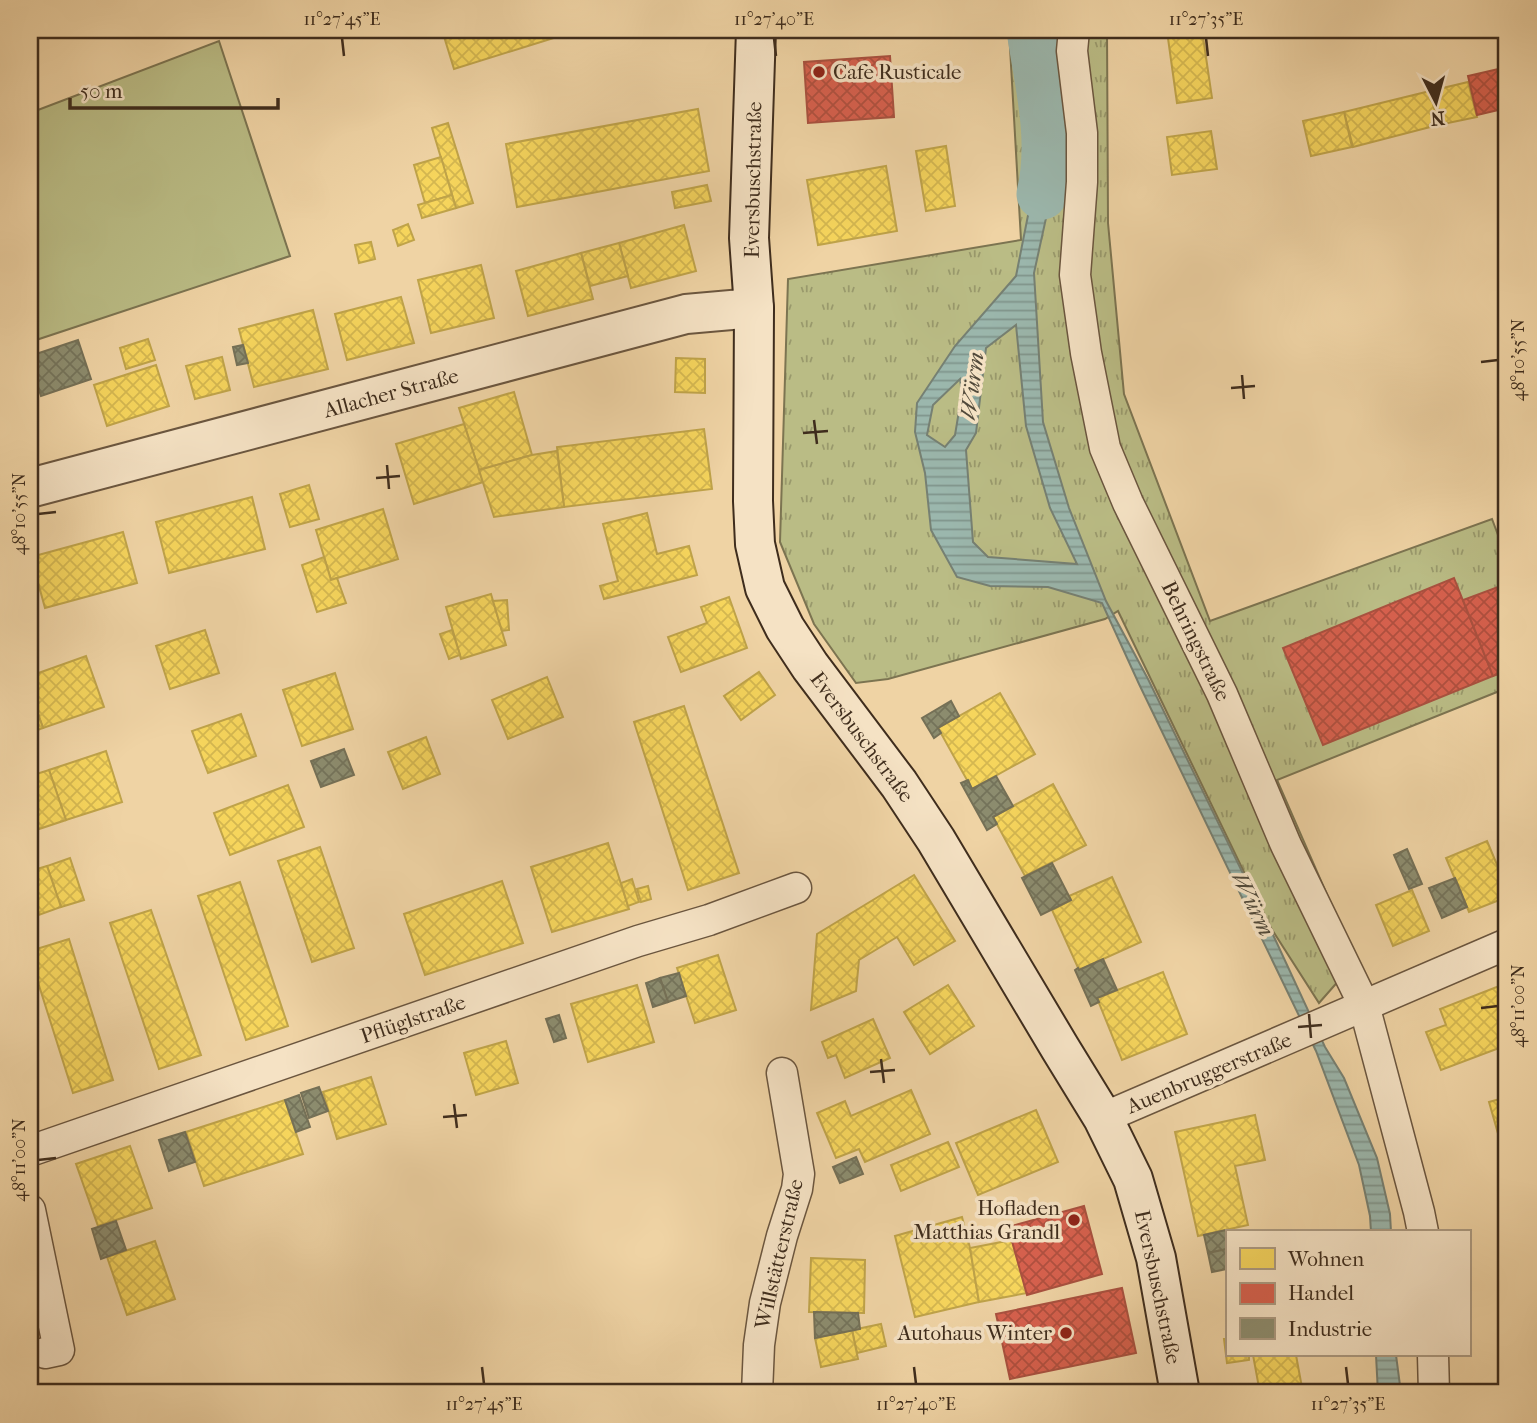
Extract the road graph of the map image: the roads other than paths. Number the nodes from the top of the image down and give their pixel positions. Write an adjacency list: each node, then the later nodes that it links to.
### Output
1 (756, 30): 3 (main road, Eversbuschstraße)
2 (1073, 30): 7 (street, Behringstraße)
3 (754, 308): 4 (main road, Allacher Straße); 9 (main road, Eversbuschstraße)
4 (30, 488)
5 (796, 888): 10 (street, Pflüglstraße)
6 (1507, 944): 7 (street, Auenbruggerstraße)
7 (1350, 1011): 9 (street, Auenbruggerstraße); 12 (street, Behringstraße)
8 (782, 1073): 15 (street, Willstätterstraße)
9 (1103, 1118): 16 (main road, Eversbuschstraße)
10 (30, 1151)
11 (30, 1210): 13 (street)
12 (1423, 1230)
13 (45, 1353)
14 (1433, 1356): 17 (street)
15 (757, 1393)
16 (1180, 1393)
17 (1434, 1393)

